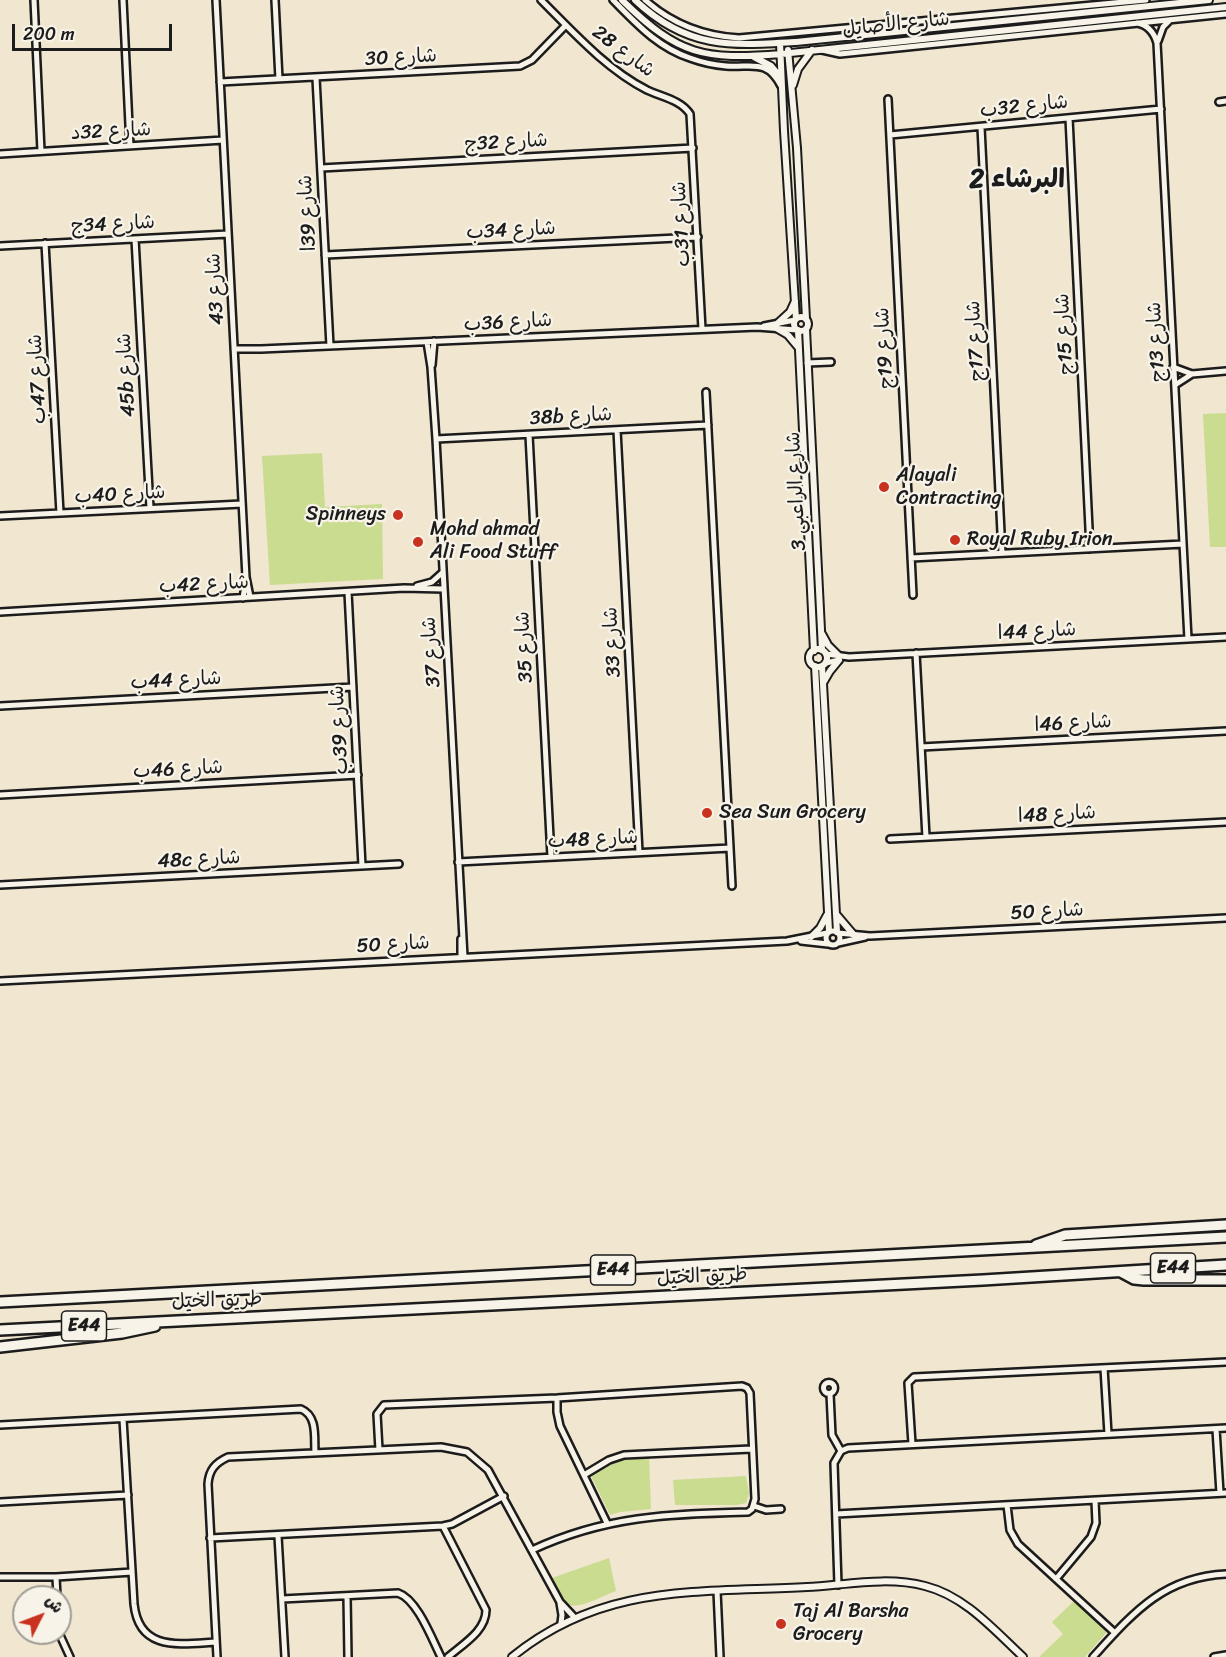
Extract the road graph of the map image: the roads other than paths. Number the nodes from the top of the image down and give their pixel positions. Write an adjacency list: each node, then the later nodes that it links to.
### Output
1 (34, 0): 47 (street)
2 (123, 0): 45 (street)
3 (216, 0): 35 (street, شارع 43)
4 (274, 0): 34 (street)
5 (541, 0): 22 (street, شارع 28)
6 (613, 0): 36 (street)
7 (622, 0): 31 (street, شارع الأصايل)
8 (635, 0): 24 (street, شارع الأصايل)
9 (645, 0): 24 (street)
10 (1083, 0): 16 (street)
11 (1098, 0): 14 (street)
12 (1146, 0): 14 (street)
13 (1209, 0): 17 (street, شارع الأصايل)
14 (1110, 4): 16 (street); 17 (street)
15 (1226, 7): 25 (street, شارع الأصايل)
16 (1071, 8): 19 (street)
17 (1131, 8): 19 (street, شارع الأصايل)
18 (1226, 14): 20 (street)
19 (986, 19): 23 (street); 26 (street, شارع الأصايل)
20 (1170, 20): 21 (street); 28 (street)
21 (1137, 23): 25 (street); 28 (street)
22 (566, 24): 32 (street, شارع 30); 40 (street, شارع 28)
23 (856, 27): 24 (street); 26 (street)
24 (683, 29): 27 (street, شارع الأصايل)
25 (1011, 32): 29 (street, شارع الأصايل)
26 (857, 36): 27 (street, شارع الأصايل)
27 (784, 43): 30 (street)
28 (1157, 43): 39 (street, شارع 13ج)
29 (812, 50): 30 (street, شارع الأصايل); 37 (street)
30 (785, 53): 31 (street, شارع الأصايل); 33 (street); 37 (street)
31 (752, 56): 33 (street)
32 (316, 78): 34 (street, شارع 30); 49 (street, شارع 39ا)
33 (782, 78): 36 (street)
34 (279, 79): 35 (street, شارع 30)
35 (220, 82): 44 (street, شارع 43)
36 (781, 86): 56 (street)
37 (792, 95): 57 (street)
38 (888, 99): 43 (street, شارع 19ج)
39 (1161, 109): 41 (street, شارع 32ب); 71 (street, شارع 13ج)
40 (692, 118): 46 (street, شارع 31ب)
41 (1069, 118): 42 (street, شارع 32ب); 85 (street, شارع 15ج)
42 (981, 127): 43 (street, شارع 32ب); 86 (street, شارع 17ج)
43 (890, 135): 87 (street, شارع 19ج)
44 (223, 140): 45 (street, شارع 32د); 50 (street, شارع 43)
45 (130, 146): 47 (street, شارع 32د)
46 (693, 148): 49 (street, شارع 32ج); 51 (street, شارع 31ب)
47 (41, 151): 48 (street, شارع 32د)
48 (0, 154)
49 (321, 168): 55 (street, شارع 39ا)
50 (228, 234): 52 (street, شارع 34ج); 66 (street, شارع 43)
51 (698, 237): 55 (street, شارع 34ب); 60 (street, شارع 31ب)
52 (135, 239): 53 (street, شارع 34ج); 81 (street, 45b شارع)
53 (45, 243): 54 (street, شارع 34ج); 82 (street, شارع 47ب)
54 (0, 246)
55 (325, 255): 65 (street, شارع 39ا)
56 (796, 298): 58 (street); 59 (street)
57 (806, 319): 58 (street); 61 (street)
58 (796, 320): 59 (street, شارع 36ب); 62 (street)
59 (777, 326): 60 (street, شارع 36ب); 62 (street, شارع 36ب); 67 (street)
60 (702, 329): 63 (street, شارع 36ب)
61 (806, 329): 62 (street); 69 (street, شارع الراعبي 3)
62 (797, 330): 67 (street, شارع الراعبي 3)
63 (434, 341): 64 (street, شارع 36ب); 70 (street, شارع 37)
64 (427, 342): 65 (street, شارع 36ب); 70 (street, شارع 37)
65 (330, 346): 66 (street, شارع 36ب)
66 (234, 350): 80 (street, شارع 43)
67 (799, 350): 100 (street, شارع الراعبي 3)
68 (831, 362): 69 (street)
69 (807, 363): 97 (street, شارع الراعبي 3)
70 (431, 367): 79 (street, شارع 37)
71 (1173, 367): 73 (street); 74 (street, شارع 13ج)
72 (1226, 372): 73 (street)
73 (1192, 374): 74 (street)
74 (1175, 385): 84 (street, شارع 13ج)
75 (706, 392): 76 (street)
76 (708, 425): 77 (street, 38b شارع); 115 (street)
77 (617, 430): 78 (street, 38b شارع); 116 (street, شارع 33)
78 (528, 435): 79 (street, 38b شارع); 117 (street, شارع 35)
79 (436, 439): 88 (street, شارع 37)
80 (242, 504): 81 (street, شارع 40ب); 89 (street, شارع 43)
81 (150, 508): 82 (street, شارع 40ب)
82 (60, 513): 83 (street, شارع 40ب)
83 (0, 516)
84 (1183, 544): 85 (street); 99 (street, شارع 13ج)
85 (1090, 549): 86 (street)
86 (1002, 553): 87 (street)
87 (911, 558): 93 (street, شارع 19ج)
88 (442, 573): 90 (street, شارع 42ب); 91 (street, شارع 37)
89 (246, 577): 94 (street, شارع 43); 95 (street, شارع 43)
90 (409, 588): 91 (street, شارع 42ب); 92 (street, شارع 42ب)
91 (443, 589): 118 (street, شارع 37)
92 (348, 592): 94 (street, شارع 42ب); 106 (street, شارع 39ب)
93 (913, 595)
94 (250, 597): 95 (street, شارع 42ب)
95 (243, 598): 96 (street, شارع 42ب)
96 (0, 612)
97 (821, 632): 101 (street, شارع الراعبي 3); 103 (street)
98 (1226, 638): 99 (street, شارع 44ا)
99 (1188, 639): 102 (street, شارع 44ا)
100 (814, 651): 101 (street); 104 (street, شارع الراعبي 3)
101 (824, 652): 103 (street, شارع 44ا); 104 (street, شارع الراعبي 3)
102 (916, 654): 103 (street, شارع 44ا); 109 (street)
103 (838, 658): 104 (street, شارع 44ا); 105 (street)
104 (821, 665): 105 (street); 123 (street)
105 (823, 683): 123 (street)
106 (353, 687): 107 (street, شارع 44ب); 110 (street, شارع 39ب)
107 (0, 706)
108 (1226, 731): 109 (street, شارع 46ا)
109 (921, 747): 113 (street)
110 (358, 775): 111 (street, شارع 46ب); 120 (street, شارع 39ب)
111 (0, 795)
112 (1226, 822): 113 (street, شارع 48ا)
113 (926, 837): 114 (street, شارع 48ا)
114 (890, 839)
115 (730, 848): 116 (street, شارع 48ب); 122 (street)
116 (639, 852): 117 (street, شارع 48ب)
117 (551, 857): 118 (street, شارع 48ب)
118 (458, 862): 133 (street, شارع 37)
119 (399, 864): 120 (street, 48c شارع)
120 (362, 866): 121 (street, 48c شارع)
121 (0, 885)
122 (732, 886)
123 (832, 912): 125 (street); 126 (street); 127 (street); 129 (street)
124 (1226, 918): 128 (street, شارع 50)
125 (828, 932): 126 (street); 129 (street, شارع 50); 132 (street)
126 (838, 932): 127 (street, شارع 50); 131 (street)
127 (853, 934): 128 (street, شارع 50)
128 (870, 936): 131 (street, شارع 50)
129 (811, 937): 130 (street, شارع 50)
130 (787, 940): 132 (street, شارع 50); 133 (street, شارع 50)
131 (838, 943): 132 (street)
132 (828, 944)
133 (463, 957): 134 (street, شارع 50)
134 (0, 981)
135 (1226, 1225): 137 (highway)
136 (1226, 1237): 137 (highway, طريق الخيل / E44)
137 (1032, 1247): 141 (highway, طريق الخيل / E44)
138 (1226, 1265): 139 (highway, طريق الخيل / E44)
139 (1121, 1272): 140 (highway); 142 (highway, طريق الخيل / E44)
140 (1226, 1280)
141 (0, 1302)
142 (169, 1321): 143 (highway, طريق الخيل / E44); 144 (highway)
143 (0, 1330)
144 (0, 1347)
145 (1226, 1362): 146 (street)
146 (1104, 1368): 153 (street); 154 (street)
147 (830, 1394): 157 (street)
148 (557, 1398): 155 (street); 156 (street); 159 (street)
149 (123, 1419): 150 (street); 158 (street); 161 (street)
150 (0, 1425)
151 (1226, 1428): 152 (street)
152 (1216, 1429): 153 (street); 160 (street)
153 (1108, 1434): 154 (street)
154 (912, 1444): 157 (street)
155 (751, 1449): 159 (street); 166 (street)
156 (378, 1450): 158 (street); 162 (street)
157 (841, 1451): 168 (street)
158 (315, 1453): 172 (street)
159 (584, 1475): 169 (street)
160 (1223, 1493): 163 (street)
161 (128, 1495): 164 (street); 174 (street)
162 (504, 1496): 170 (street); 173 (street)
163 (1095, 1501): 165 (street); 178 (street)
164 (0, 1502)
165 (1007, 1505): 168 (street); 178 (street)
166 (754, 1506): 167 (street); 169 (street)
167 (781, 1509)
168 (836, 1514): 180 (street)
169 (607, 1523): 173 (street)
170 (444, 1526): 171 (street); 194 (street)
171 (278, 1536): 172 (street); 183 (street)
172 (210, 1538): 188 (street)
173 (532, 1550): 184 (street)
174 (132, 1572): 176 (street); 188 (street)
175 (1226, 1574): 187 (street)
176 (56, 1576): 177 (street); 179 (street)
177 (0, 1577)
178 (1056, 1579): 187 (street)
179 (56, 1585)
180 (838, 1585): 181 (street); 197 (street)
181 (717, 1591): 185 (street); 196 (street)
182 (346, 1596): 183 (street); 192 (street); 193 (street)
183 (282, 1599): 191 (street)
184 (560, 1602): 185 (street); 186 (street)
185 (574, 1617): 186 (street)
186 (561, 1623): 195 (street)
187 (1114, 1633): 198 (street)
188 (216, 1642): 190 (street)
189 (1226, 1655): 199 (street)
190 (217, 1657)
191 (285, 1657)
192 (348, 1657)
193 (441, 1657)
194 (448, 1657)
195 (512, 1657)
196 (720, 1657)
197 (1023, 1657)
198 (1093, 1657)
199 (1214, 1657)

